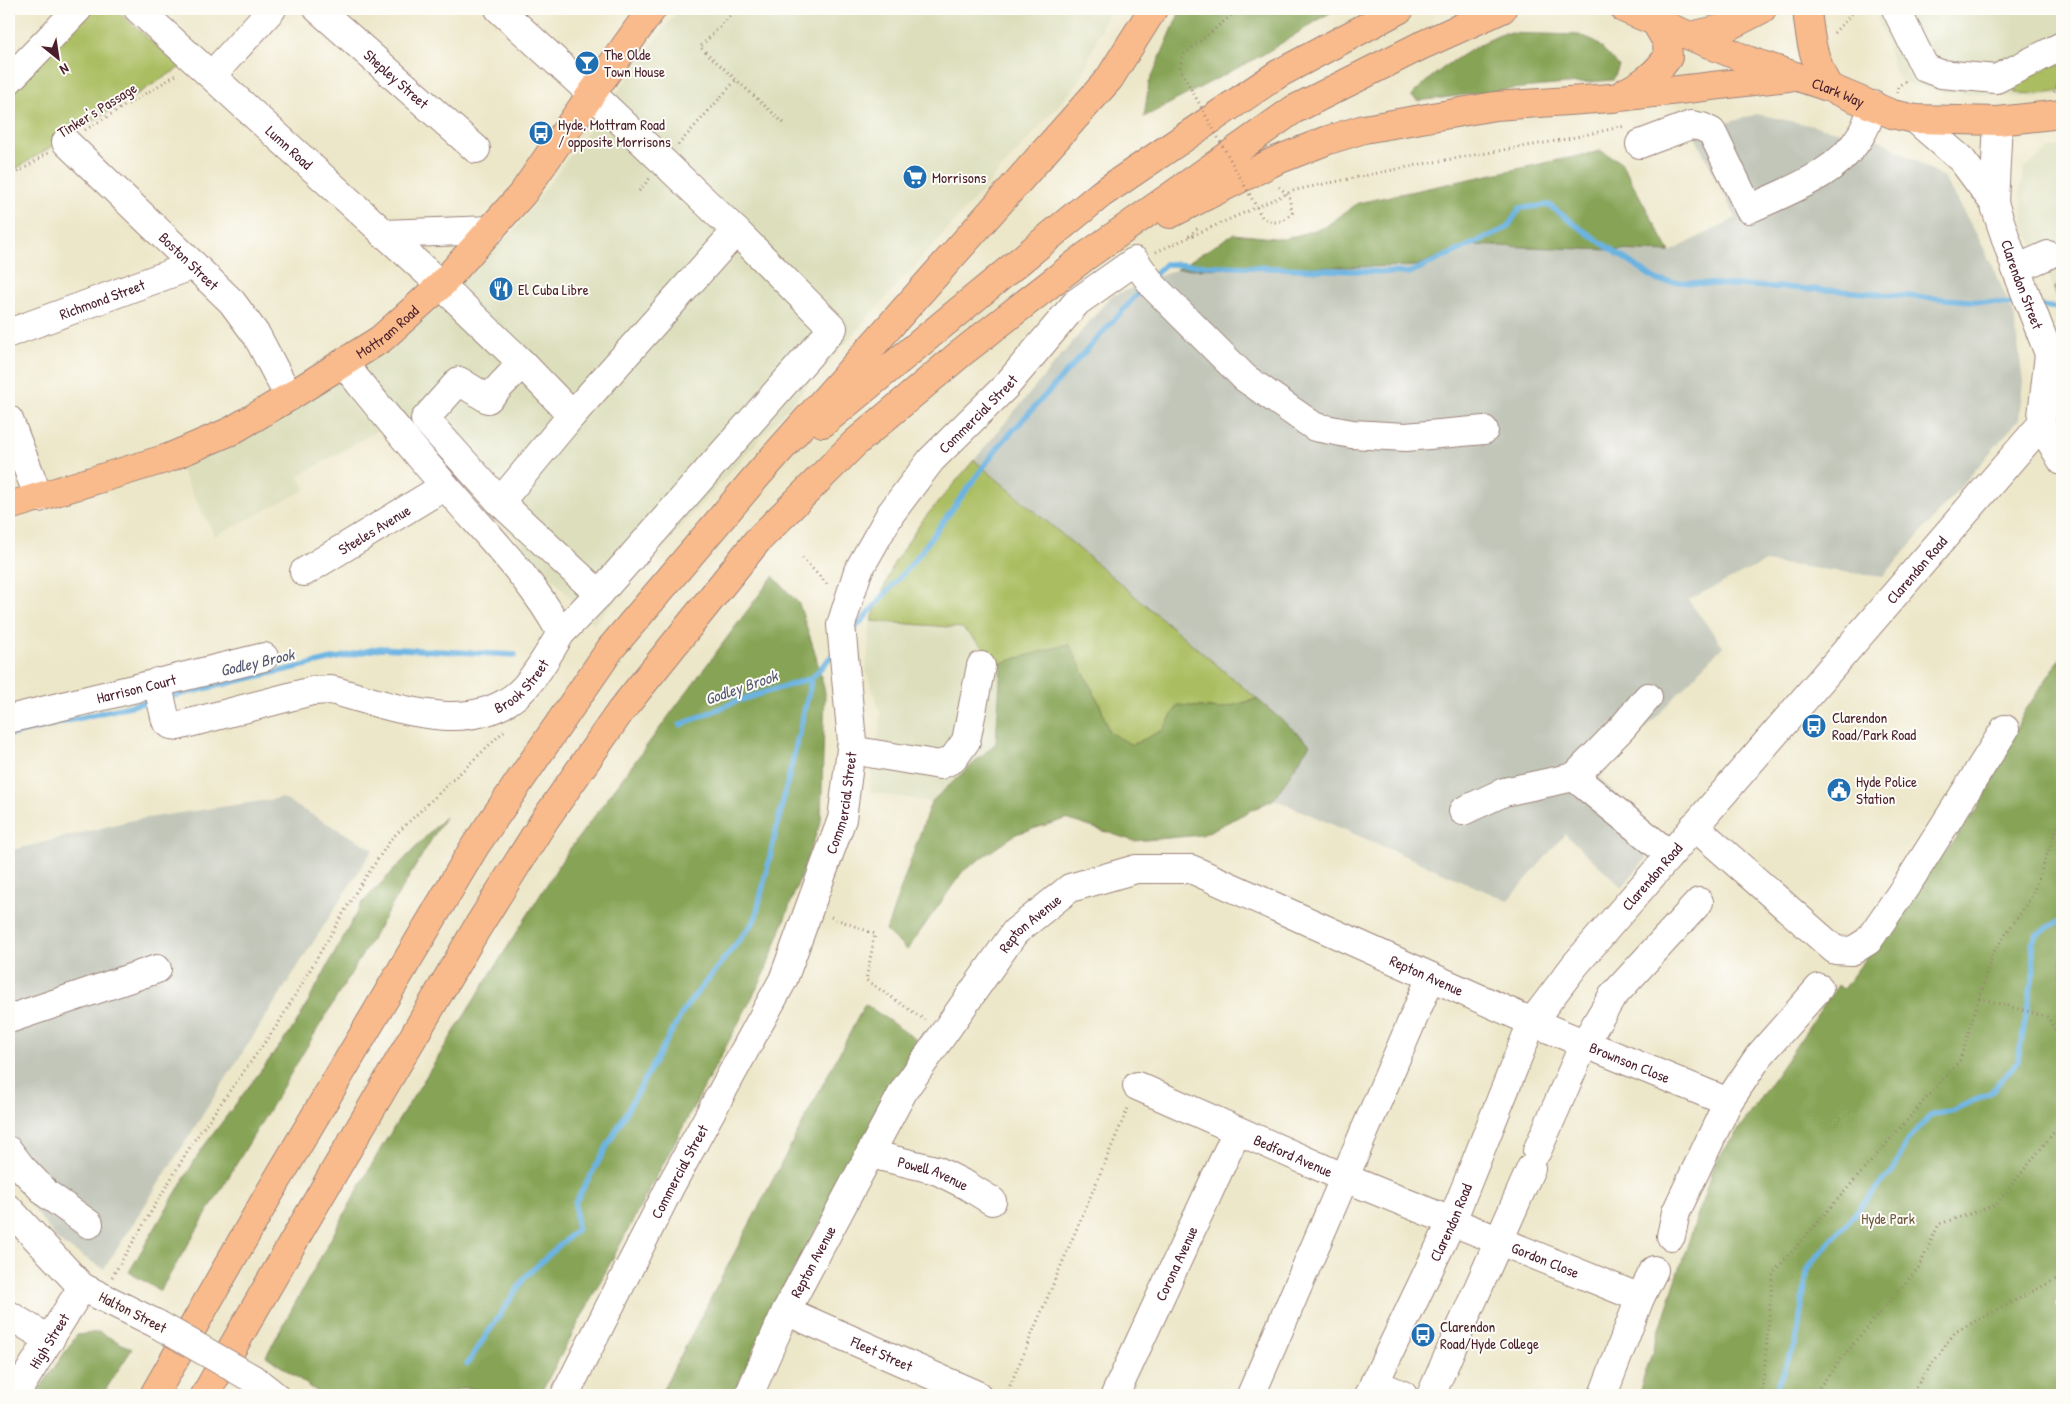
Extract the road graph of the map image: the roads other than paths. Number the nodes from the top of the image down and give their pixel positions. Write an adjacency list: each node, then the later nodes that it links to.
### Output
1 (78, 9): 19 (street)
2 (138, 9): 17 (street, Lumn Road)
3 (272, 9): 17 (street)
4 (318, 9): 28 (street, Shepley Street)
5 (499, 9): 21 (street)
6 (652, 9): 21 (main road, Mottram Road)
7 (1153, 9): 47 (main road)
8 (1400, 9): 47 (main road)
9 (1502, 9): 34 (main road)
10 (1625, 9): 14 (main road, Clark Way)
11 (1762, 9): 15 (main road)
12 (1807, 9): 20 (main road)
13 (1896, 9): 16 (street)
14 (1656, 22): 15 (main road, Clark Way); 22 (main road)
15 (1691, 36): 18 (main road, Clark Way)
16 (2062, 46)
17 (205, 68): 32 (street, Lumn Road)
18 (1794, 77): 20 (main road, Clark Way); 22 (main road)
19 (9, 80)
20 (1828, 87): 23 (main road, Clark Way)
21 (592, 93): 30 (main road, Mottram Road); 31 (street)
22 (1611, 98): 34 (main road)
23 (1893, 112): 25 (main road, Clark Way); 26 (street); 29 (street, Clarendon Street)
24 (2062, 114): 25 (main road, Clark Way)
25 (1998, 121): 29 (street, Clarendon Street)
26 (1633, 135)
27 (66, 142): 35 (street, Boston Street)
28 (476, 149)
29 (1994, 203): 36 (street, Clarendon Street)
30 (491, 230): 32 (street); 37 (main road, Mottram Road)
31 (736, 231): 42 (street); 53 (street)
32 (383, 234): 37 (street, Lumn Road)
33 (2048, 255): 36 (street)
34 (1086, 256): 95 (main road)
35 (194, 265): 38 (street, Richmond Street); 41 (street, Boston Street)
36 (2020, 278): 44 (street, Clarendon Street)
37 (441, 285): 39 (main road, Mottram Road); 40 (street, Lumn Road)
38 (9, 333)
39 (342, 363): 41 (main road, Mottram Road); 48 (street)
40 (522, 363): 42 (street, Lumn Road); 50 (street)
41 (289, 397): 49 (main road, Mottram Road)
42 (572, 415): 50 (street)
43 (9, 420): 49 (street)
44 (2041, 425): 46 (street); 64 (street, Clarendon Road)
45 (1484, 430): 61 (street, Commercial Street)
46 (2062, 461)
47 (756, 478): 94 (main road)
48 (445, 486): 52 (street, Steeles Avenue); 54 (street)
49 (39, 498): 51 (main road, Mottram Road)
50 (500, 502): 53 (street)
51 (9, 506)
52 (304, 572)
53 (599, 594): 54 (street)
54 (561, 633): 57 (street, Brook Street)
55 (264, 657): 57 (street, Harrison Court)
56 (981, 666): 61 (street)
57 (160, 693): 59 (street, Harrison Court)
58 (1648, 697): 62 (street)
59 (9, 719)
60 (2005, 729): 64 (street)
61 (851, 750): 96 (street, Commercial Street)
62 (1574, 777): 63 (street); 65 (street)
63 (1462, 811)
64 (1694, 826): 65 (street, Clarendon Road)
65 (1670, 855): 71 (street, Clarendon Road)
66 (1699, 902): 72 (street)
67 (157, 969): 70 (street)
68 (1431, 977): 71 (street, Repton Avenue); 77 (street, Repton Avenue); 78 (street)
69 (1819, 988): 74 (street)
70 (9, 1019)
71 (1532, 1022): 72 (street, Brownson Close); 81 (street, Clarendon Road)
72 (1584, 1044): 74 (street, Brownson Close); 84 (street)
73 (1137, 1086): 75 (street, Bedford Avenue)
74 (1728, 1102): 83 (street)
75 (1237, 1131): 78 (street, Bedford Avenue); 99 (street, Corona Avenue)
76 (9, 1150): 82 (street)
77 (870, 1154): 79 (street, Powell Avenue); 88 (street, Repton Avenue)
78 (1345, 1178): 81 (street, Bedford Avenue); 100 (street)
79 (992, 1201)
80 (9, 1209): 86 (street, Halton Street)
81 (1452, 1221): 84 (street, Gordon Close); 92 (street, Clarendon Road)
82 (89, 1224)
83 (1671, 1236)
84 (1499, 1240): 87 (street, Gordon Close); 102 (street)
85 (1654, 1270): 87 (street)
86 (91, 1291): 90 (street, High Street); 91 (street, Halton Street, bridge)
87 (1640, 1298): 103 (street)
88 (786, 1311): 97 (street, Repton Avenue); 98 (street, Fleet Street)
89 (9, 1315): 90 (street)
90 (50, 1340): 93 (street, High Street)
91 (264, 1388)
92 (1372, 1389): 101 (street)
93 (15, 1395)
94 (154, 1395)
95 (205, 1395)
96 (566, 1395)
97 (748, 1395)
98 (977, 1395)
99 (1115, 1395)
100 (1251, 1395)
101 (1403, 1395)
102 (1432, 1395)
103 (1603, 1395)

